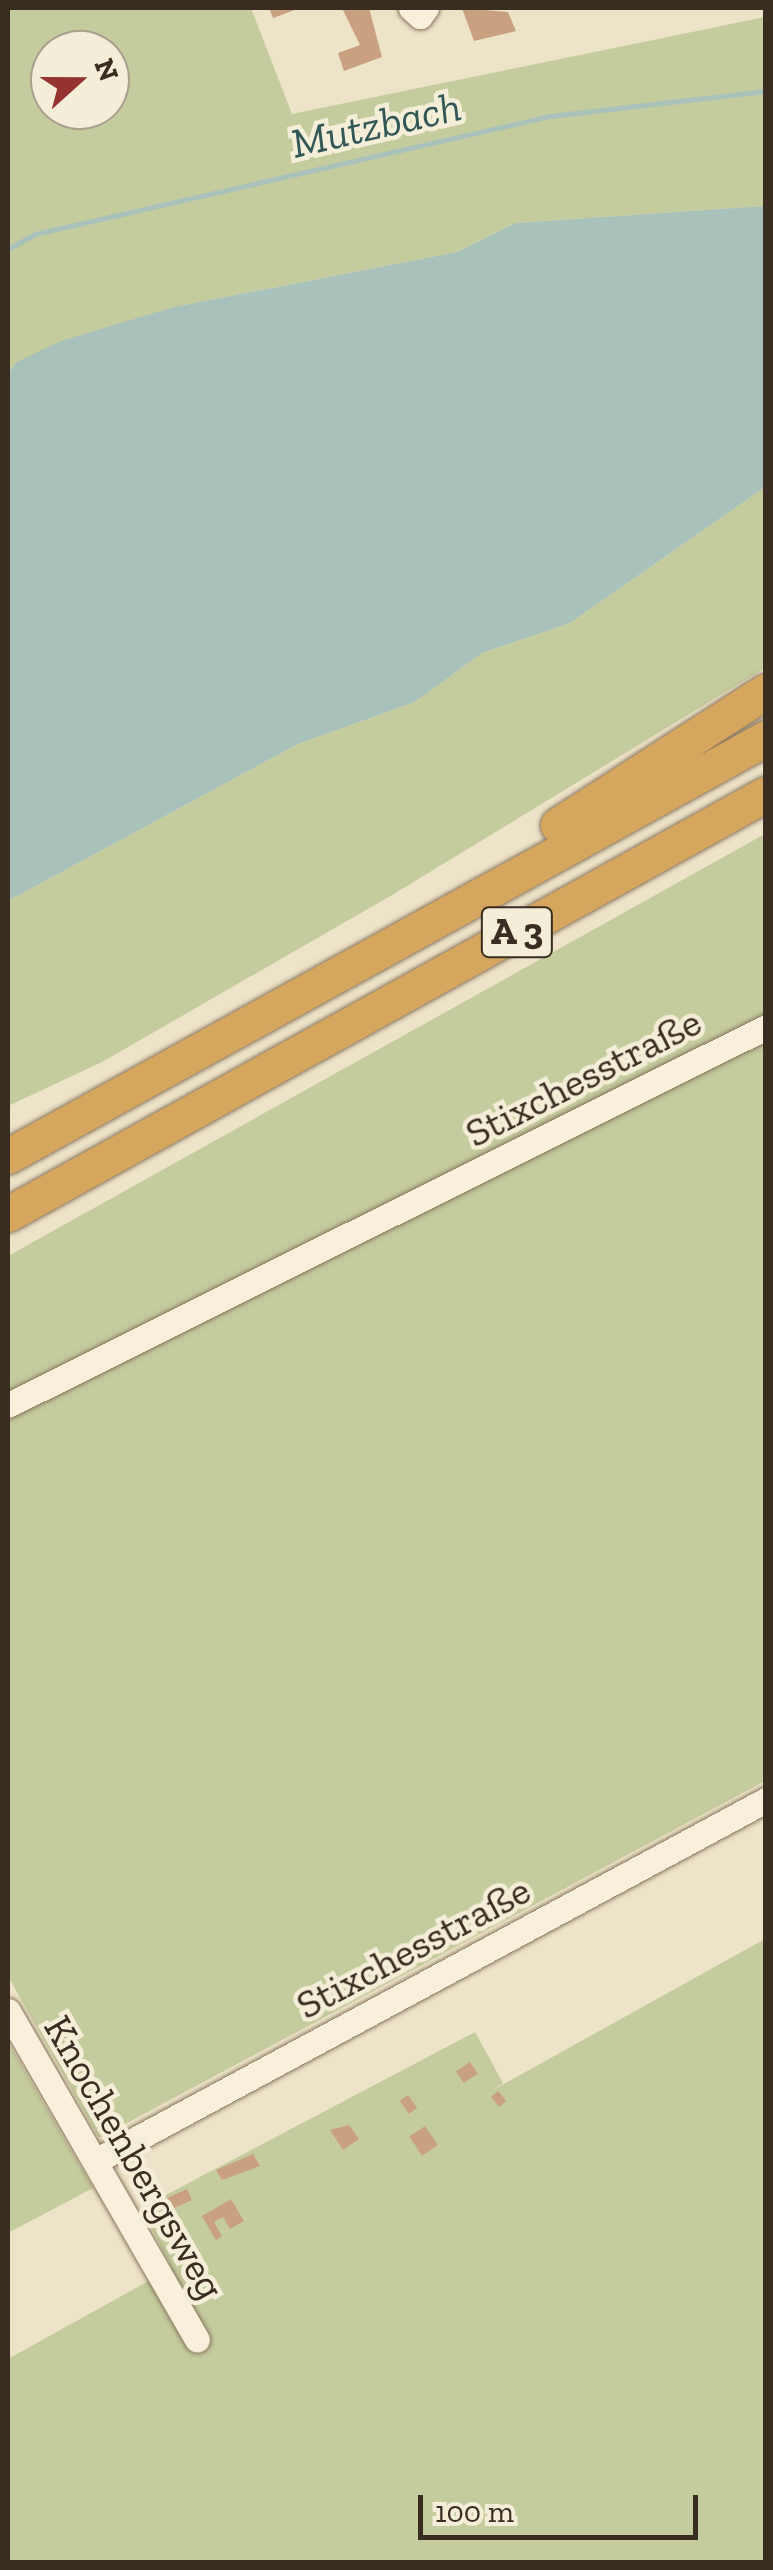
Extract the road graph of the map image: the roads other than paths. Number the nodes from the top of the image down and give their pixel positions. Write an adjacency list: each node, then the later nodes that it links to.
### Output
1 (411, 8): 2 (street)
2 (426, 8)
3 (766, 691): 6 (highway)
4 (766, 738): 6 (highway, A 3)
5 (766, 794): 9 (highway, A 3)
6 (449, 910): 8 (highway, A 3)
7 (766, 1027): 10 (street, Stixchesstraße)
8 (8, 1156)
9 (8, 1214)
10 (8, 1405)
11 (766, 1800): 13 (street, Stixchesstraße)
12 (8, 2011): 13 (street, Knochenbergsweg)
13 (97, 2160): 14 (street, Knochenbergsweg)
14 (197, 2340)

